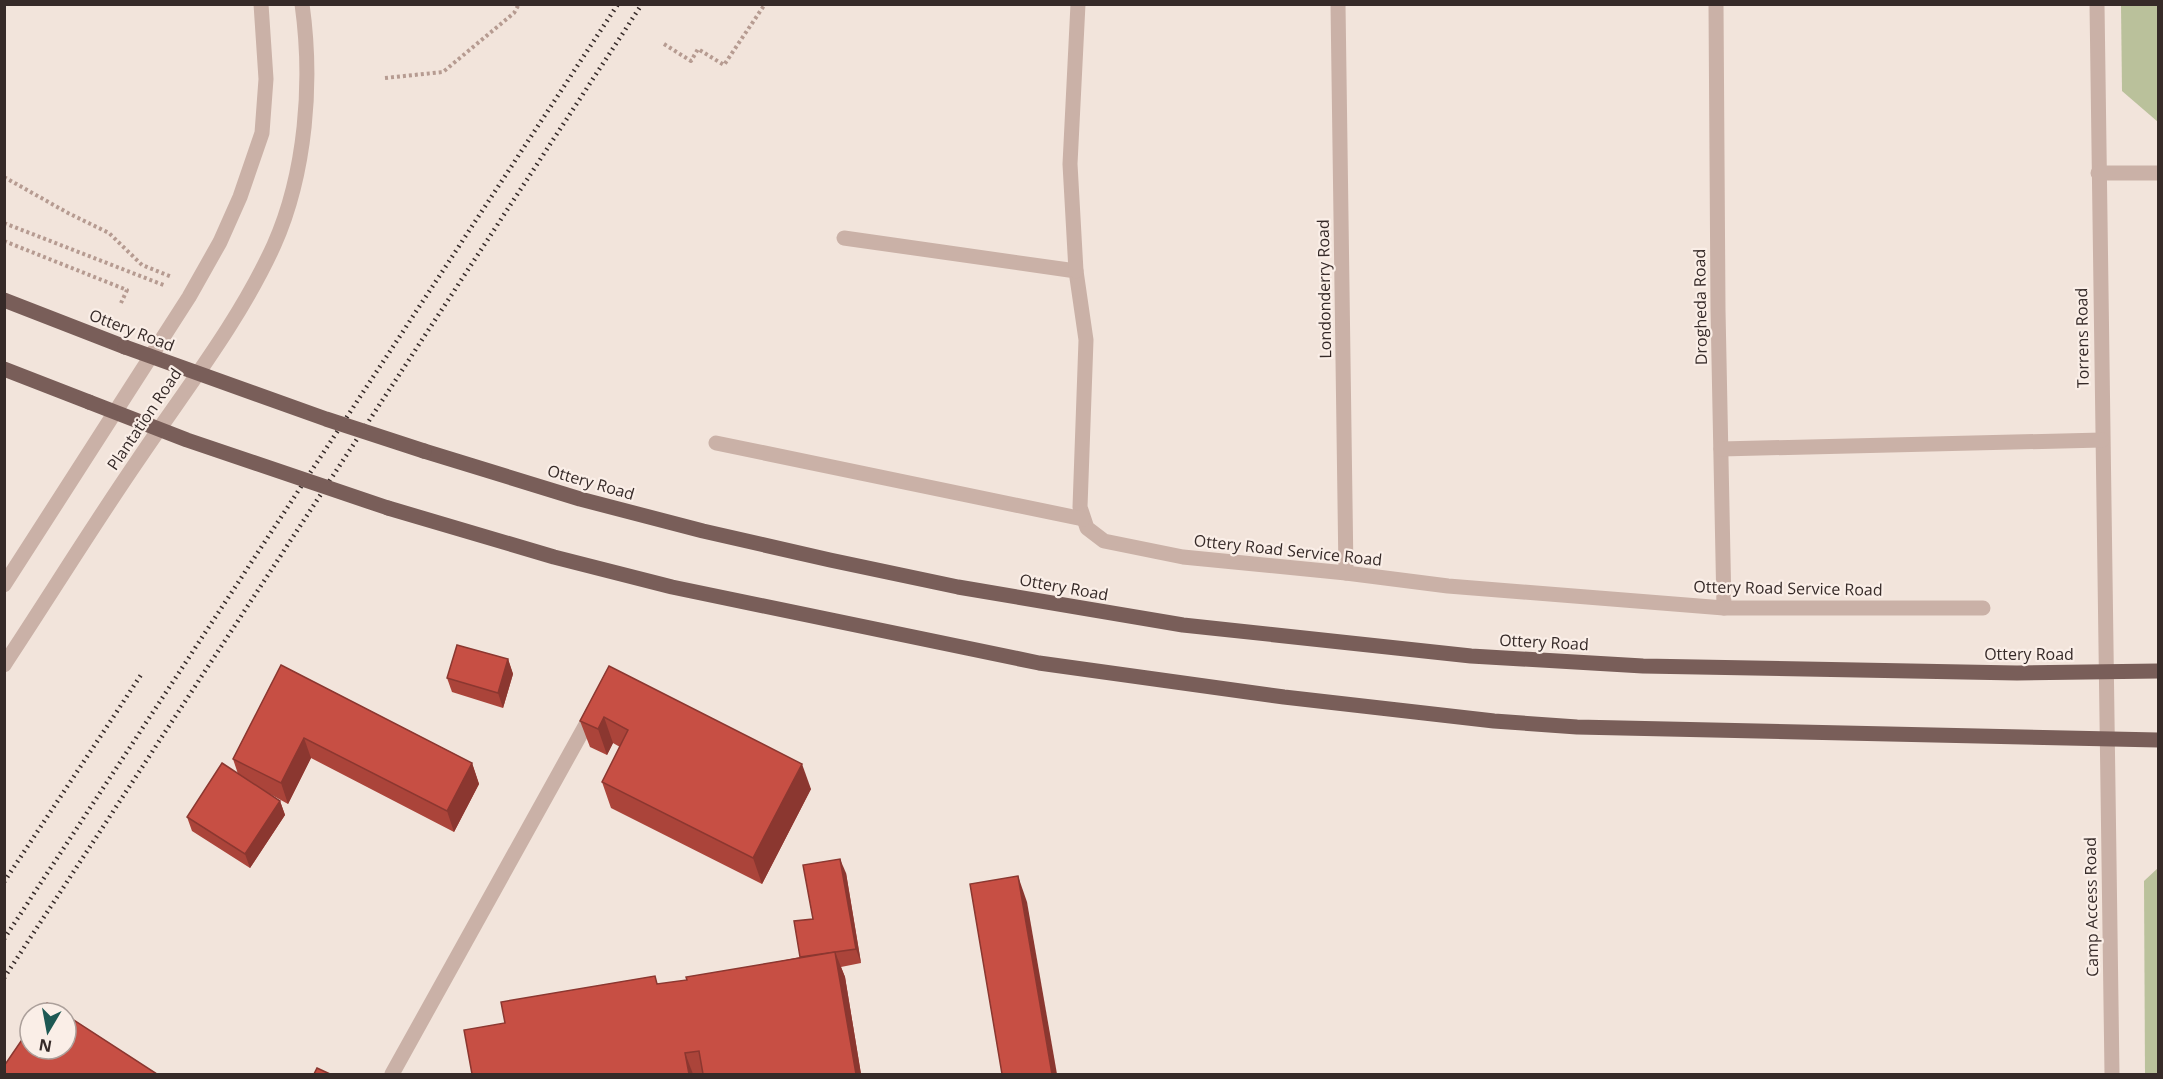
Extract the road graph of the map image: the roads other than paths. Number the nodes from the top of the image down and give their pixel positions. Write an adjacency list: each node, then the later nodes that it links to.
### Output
1 (261, 4): 18 (street, Plantation Road)
2 (302, 4): 21 (street, Plantation Road)
3 (1078, 4): 10 (street)
4 (1338, 4): 17 (street, Londonderry Road)
5 (1716, 4): 15 (street, Drogheda Road)
6 (2097, 4): 8 (street, Torrens Road)
7 (2158, 172): 8 (street)
8 (2098, 173): 13 (street, Torrens Road)
9 (844, 238): 10 (street)
10 (1076, 271): 16 (street)
11 (4, 300): 22 (main road, Ottery Road, bridge)
12 (4, 369): 25 (main road, bridge)
13 (2102, 440): 15 (street); 22 (street, Torrens Road)
14 (716, 443): 16 (street)
15 (1721, 449): 19 (street, Drogheda Road)
16 (1083, 519): 17 (street, Ottery Road Service Road)
17 (1346, 573): 19 (street, Ottery Road Service Road)
18 (4, 585)
19 (1724, 608): 20 (street, Ottery Road Service Road)
20 (1983, 608)
21 (4, 665)
22 (2105, 671): 23 (main road, Ottery Road); 25 (street, Camp Access Road)
23 (2158, 671)
24 (596, 706): 27 (street)
25 (2106, 738): 26 (main road); 28 (street, Camp Access Road)
26 (2158, 740)
27 (392, 1074)
28 (2112, 1074)

